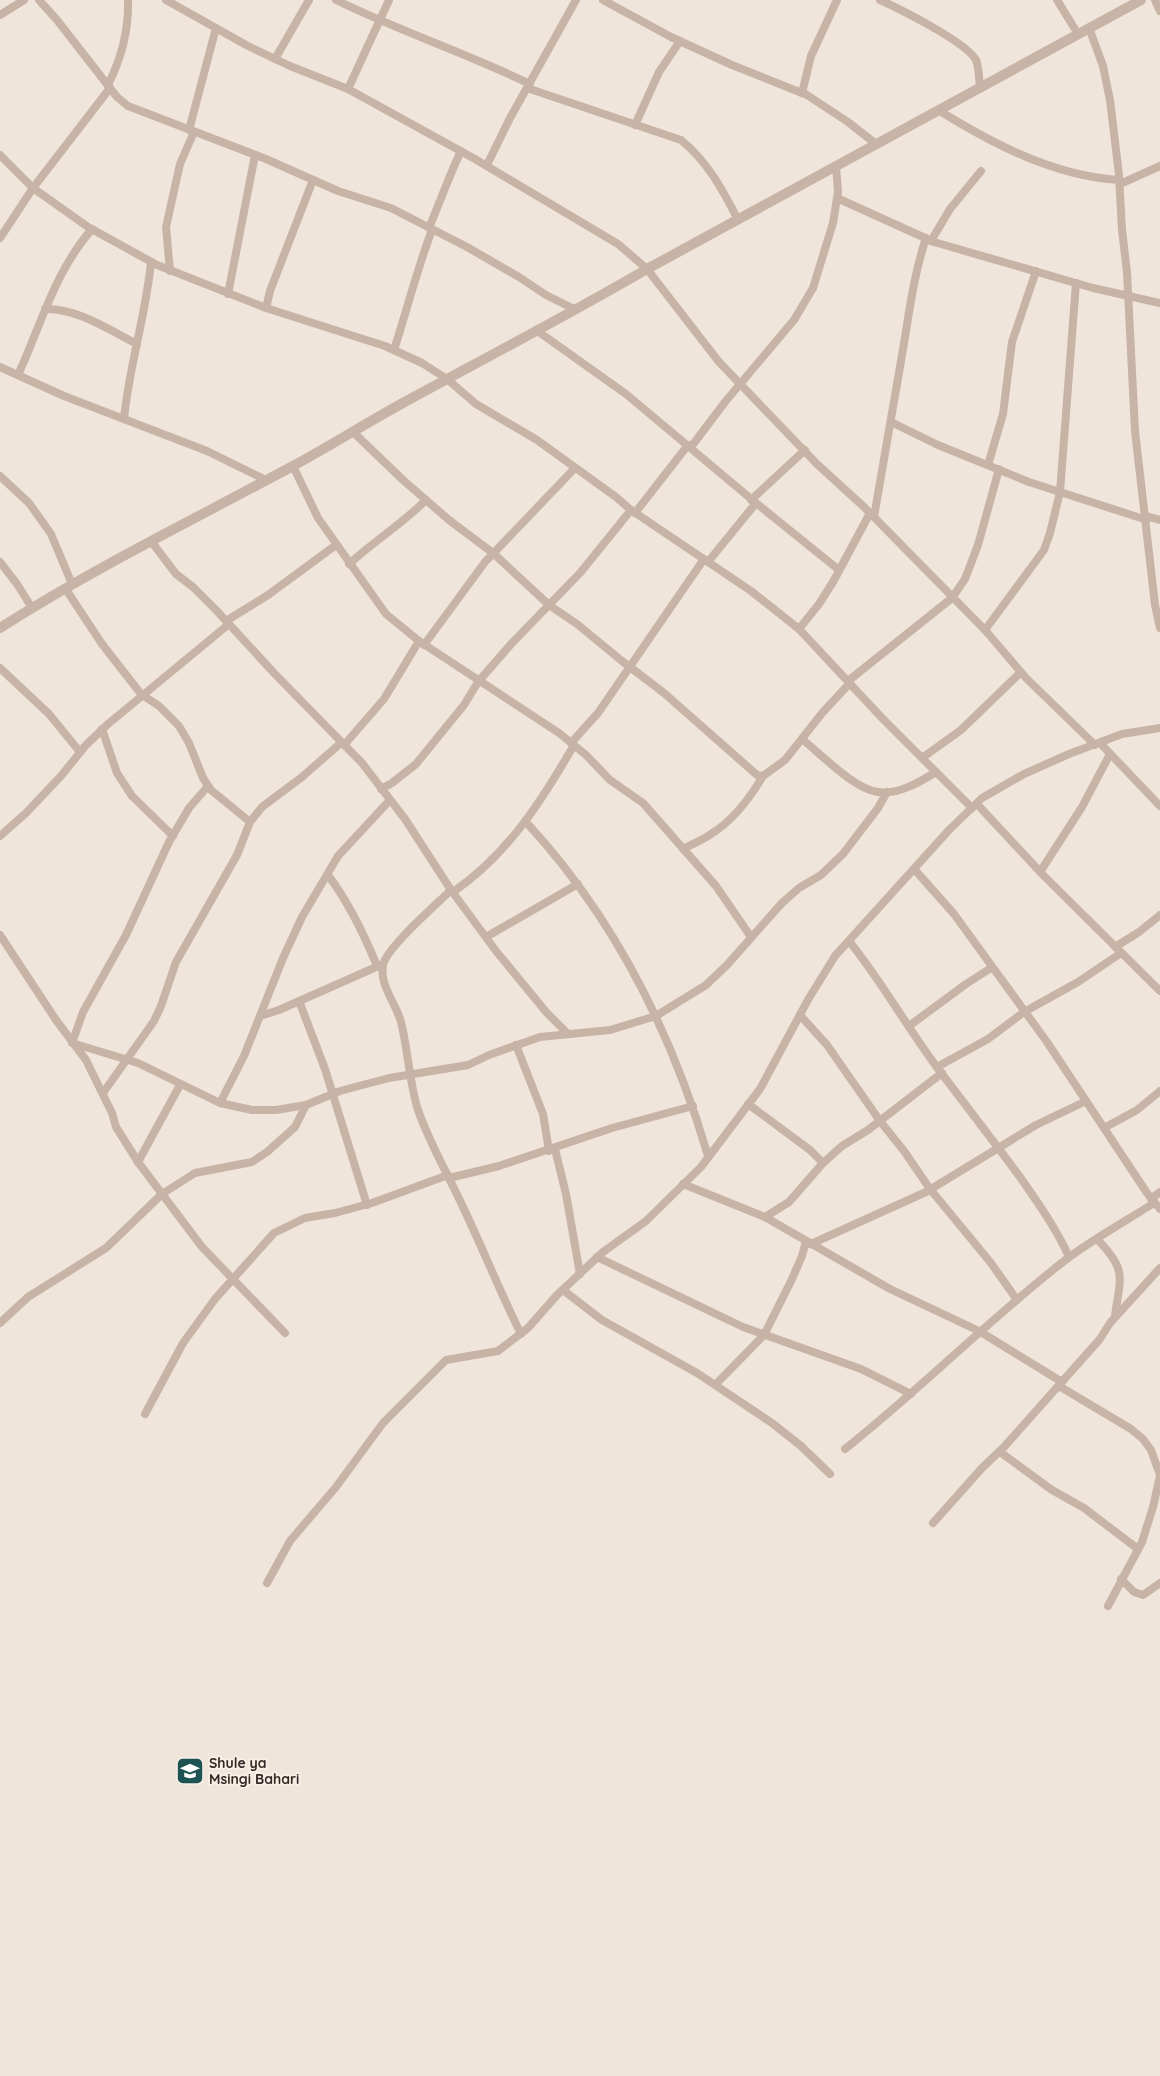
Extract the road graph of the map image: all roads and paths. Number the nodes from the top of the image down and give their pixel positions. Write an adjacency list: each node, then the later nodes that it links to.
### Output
1 (39, 0): 24 (street)
2 (128, 0): 24 (street)
3 (166, 0): 18 (street)
4 (308, 0): 22 (street)
5 (336, 0): 17 (street)
6 (389, 0): 17 (street)
7 (576, 0): 23 (street)
8 (603, 0): 21 (street)
9 (837, 0): 27 (street)
10 (880, 0): 25 (street)
11 (1057, 0): 20 (street)
12 (1141, 0): 19 (street)
13 (1155, 0): 15 (street)
14 (19, 1): 16 (street)
15 (1160, 11)
16 (0, 16)
17 (379, 21): 23 (street); 26 (street)
18 (216, 28): 22 (street); 30 (street)
19 (1089, 28): 20 (street); 40 (street)
20 (1078, 34): 25 (street)
21 (680, 41): 27 (street); 29 (street)
22 (275, 59): 26 (street)
23 (528, 86): 29 (street); 35 (street)
24 (109, 87): 30 (street); 41 (street)
25 (980, 87): 28 (street)
26 (348, 89): 32 (street)
27 (802, 93): 31 (street)
28 (938, 110): 31 (street); 40 (street)
29 (635, 125): 43 (street)
30 (192, 131): 34 (street); 50 (street)
31 (876, 144): 36 (street)
32 (462, 151): 35 (street); 45 (street)
33 (0, 155): 41 (street)
34 (255, 155): 39 (street); 53 (street)
35 (487, 165): 49 (street)
36 (836, 166): 42 (street); 43 (street)
37 (1160, 166): 40 (street)
38 (981, 171): 47 (street)
39 (313, 180): 45 (street); 56 (street)
40 (1120, 182): 54 (street)
41 (33, 188): 44 (street); 46 (street)
42 (837, 198): 47 (street); 65 (street)
43 (738, 220): 49 (street)
44 (92, 229): 48 (street); 57 (street)
45 (430, 229): 58 (street); 61 (street)
46 (0, 238)
47 (928, 240): 51 (street); 67 (street)
48 (151, 262): 50 (street); 60 (street)
49 (647, 269): 58 (street); 65 (street)
50 (170, 271): 53 (street)
51 (1036, 271): 52 (street); 71 (street)
52 (1076, 283): 54 (street); 77 (street)
53 (228, 294): 56 (street)
54 (1128, 296): 55 (street); 82 (street)
55 (1160, 302)
56 (266, 308): 61 (street)
57 (45, 309): 60 (street); 63 (street)
58 (576, 310): 59 (street)
59 (536, 330): 64 (street); 69 (street)
60 (137, 344): 66 (street)
61 (394, 350): 64 (street)
62 (0, 367): 63 (street)
63 (18, 374): 66 (street)
64 (447, 379): 68 (street); 73 (street)
65 (740, 383): 69 (street); 70 (street)
66 (124, 419): 76 (street)
67 (891, 422): 71 (street); 81 (street)
68 (352, 431): 72 (street); 78 (street)
69 (689, 446): 79 (street); 80 (street)
70 (805, 450): 79 (street); 81 (street)
71 (988, 465): 74 (street)
72 (293, 466): 76 (street); 85 (street)
73 (574, 468): 80 (street); 86 (street)
74 (998, 469): 77 (street); 92 (street)
75 (0, 476): 91 (street)
76 (266, 480): 84 (street)
77 (1060, 492): 82 (street); 99 (street)
78 (426, 500): 86 (street); 89 (street)
79 (754, 501): 87 (street); 90 (street)
80 (633, 512): 87 (street); 93 (street)
81 (872, 515): 90 (street); 92 (street)
82 (1147, 518): 83 (street); 97 (street)
83 (1160, 520)
84 (150, 541): 91 (street); 95 (street)
85 (336, 545): 89 (street); 95 (street)
86 (493, 553): 93 (street); 100 (street)
87 (706, 560): 98 (street); 101 (street)
88 (0, 562): 94 (street)
89 (350, 564): 100 (street)
90 (839, 570): 98 (street)
91 (68, 586): 94 (street); 106 (street)
92 (952, 598): 99 (street); 105 (street)
93 (549, 605): 101 (street); 104 (street)
94 (32, 608): 96 (street)
95 (227, 623): 106 (street); 110 (street)
96 (0, 628)
97 (1160, 628)
98 (798, 630): 105 (street)
99 (985, 630): 103 (street)
100 (422, 643): 104 (street); 110 (street)
101 (629, 667): 111 (street); 117 (street)
102 (0, 668): 113 (street)
103 (1021, 672): 112 (street); 115 (street)
104 (478, 682): 111 (street); 119 (street)
105 (849, 682): 109 (street); 115 (street)
106 (141, 694): 108 (street); 118 (street)
107 (1160, 728): 112 (street)
108 (102, 729): 113 (street); 127 (street)
109 (802, 739): 117 (street); 120 (street)
110 (344, 743): 119 (street); 124 (street)
111 (572, 744): 125 (street); 128 (street)
112 (1097, 744): 114 (street); 122 (street)
113 (80, 752): 126 (street)
114 (1110, 754): 123 (street); 130 (street)
115 (922, 758): 116 (street)
116 (936, 772): 120 (street); 122 (street)
117 (763, 776): 128 (street)
118 (208, 786): 124 (street); 127 (street)
119 (381, 788): 121 (street)
120 (887, 792): 136 (street)
121 (389, 800): 131 (street); 133 (street)
122 (974, 806): 129 (street); 130 (street)
123 (1160, 806)
124 (250, 822): 152 (street)
125 (526, 822): 132 (street); 133 (street)
126 (0, 836)
127 (173, 836): 150 (street)
128 (683, 849): 136 (street)
129 (914, 870): 138 (street); 141 (street)
130 (1040, 872): 139 (street)
131 (328, 875): 140 (street); 146 (street)
132 (578, 884): 137 (street); 147 (street)
133 (452, 891): 137 (street); 140 (street)
134 (1160, 915): 139 (street)
135 (0, 935): 150 (street)
136 (751, 936): 147 (street)
137 (486, 937): 149 (street)
138 (849, 941): 145 (street); 148 (street)
139 (1118, 950): 142 (street); 144 (street)
140 (380, 965): 143 (street); 154 (street)
141 (991, 968): 144 (street); 148 (street)
142 (1160, 991)
143 (299, 1001): 146 (street); 158 (street)
144 (1024, 1012): 153 (street); 159 (street)
145 (800, 1014): 161 (street); 164 (street)
146 (260, 1016): 160 (street)
147 (656, 1016): 149 (street); 163 (street)
148 (909, 1026): 153 (street)
149 (568, 1034): 151 (street)
150 (72, 1043): 152 (street); 157 (street)
151 (516, 1045): 154 (street); 167 (street)
152 (126, 1059): 155 (street); 157 (street)
153 (939, 1070): 164 (street); 166 (street)
154 (410, 1074): 158 (street); 171 (street)
155 (180, 1085): 160 (street); 169 (street)
156 (1160, 1091): 165 (street)
157 (103, 1092): 169 (street)
158 (332, 1094): 162 (street); 177 (street)
159 (1086, 1101): 165 (street); 166 (street)
160 (220, 1104): 162 (street)
161 (748, 1104): 168 (street); 170 (street)
162 (306, 1105): 175 (street)
163 (693, 1106): 167 (street); 168 (street)
164 (880, 1121): 170 (street); 173 (street)
165 (1104, 1128): 176 (street)
166 (999, 1148): 173 (street); 183 (street)
167 (552, 1150): 171 (street); 185 (street)
168 (708, 1156): 172 (street)
169 (138, 1162): 175 (street)
170 (823, 1163): 179 (street)
171 (448, 1176): 177 (street); 193 (street)
172 (683, 1184): 179 (street); 182 (street)
173 (930, 1189): 181 (street); 188 (street)
174 (1160, 1192): 176 (street)
175 (162, 1194): 186 (street); 190 (street)
176 (1153, 1201): 178 (street); 180 (street)
177 (367, 1205): 186 (street)
178 (1160, 1210)
179 (765, 1217): 181 (street)
180 (1097, 1239): 183 (street); 189 (street)
181 (809, 1242): 191 (street); 194 (street)
182 (597, 1257): 185 (street); 194 (street)
183 (1070, 1257): 188 (street)
184 (1160, 1268): 189 (street)
185 (580, 1274): 187 (street)
186 (232, 1279): 192 (street); 198 (street)
187 (563, 1290): 193 (street); 196 (street)
188 (1017, 1300): 191 (street)
189 (1114, 1318): 195 (street)
190 (0, 1323)
191 (979, 1331): 195 (street); 197 (street)
192 (285, 1333)
193 (521, 1334): 206 (street)
194 (764, 1335): 196 (street); 197 (street)
195 (1060, 1384): 200 (street); 202 (street)
196 (715, 1386): 201 (street)
197 (911, 1394): 199 (street)
198 (145, 1414)
199 (845, 1449)
200 (1000, 1452): 203 (street); 204 (street)
201 (830, 1474)
202 (1160, 1475): 204 (street)
203 (933, 1523)
204 (1138, 1548): 205 (street)
205 (1121, 1579): 207 (street); 208 (street)
206 (267, 1582)
207 (1160, 1583)
208 (1108, 1606)

